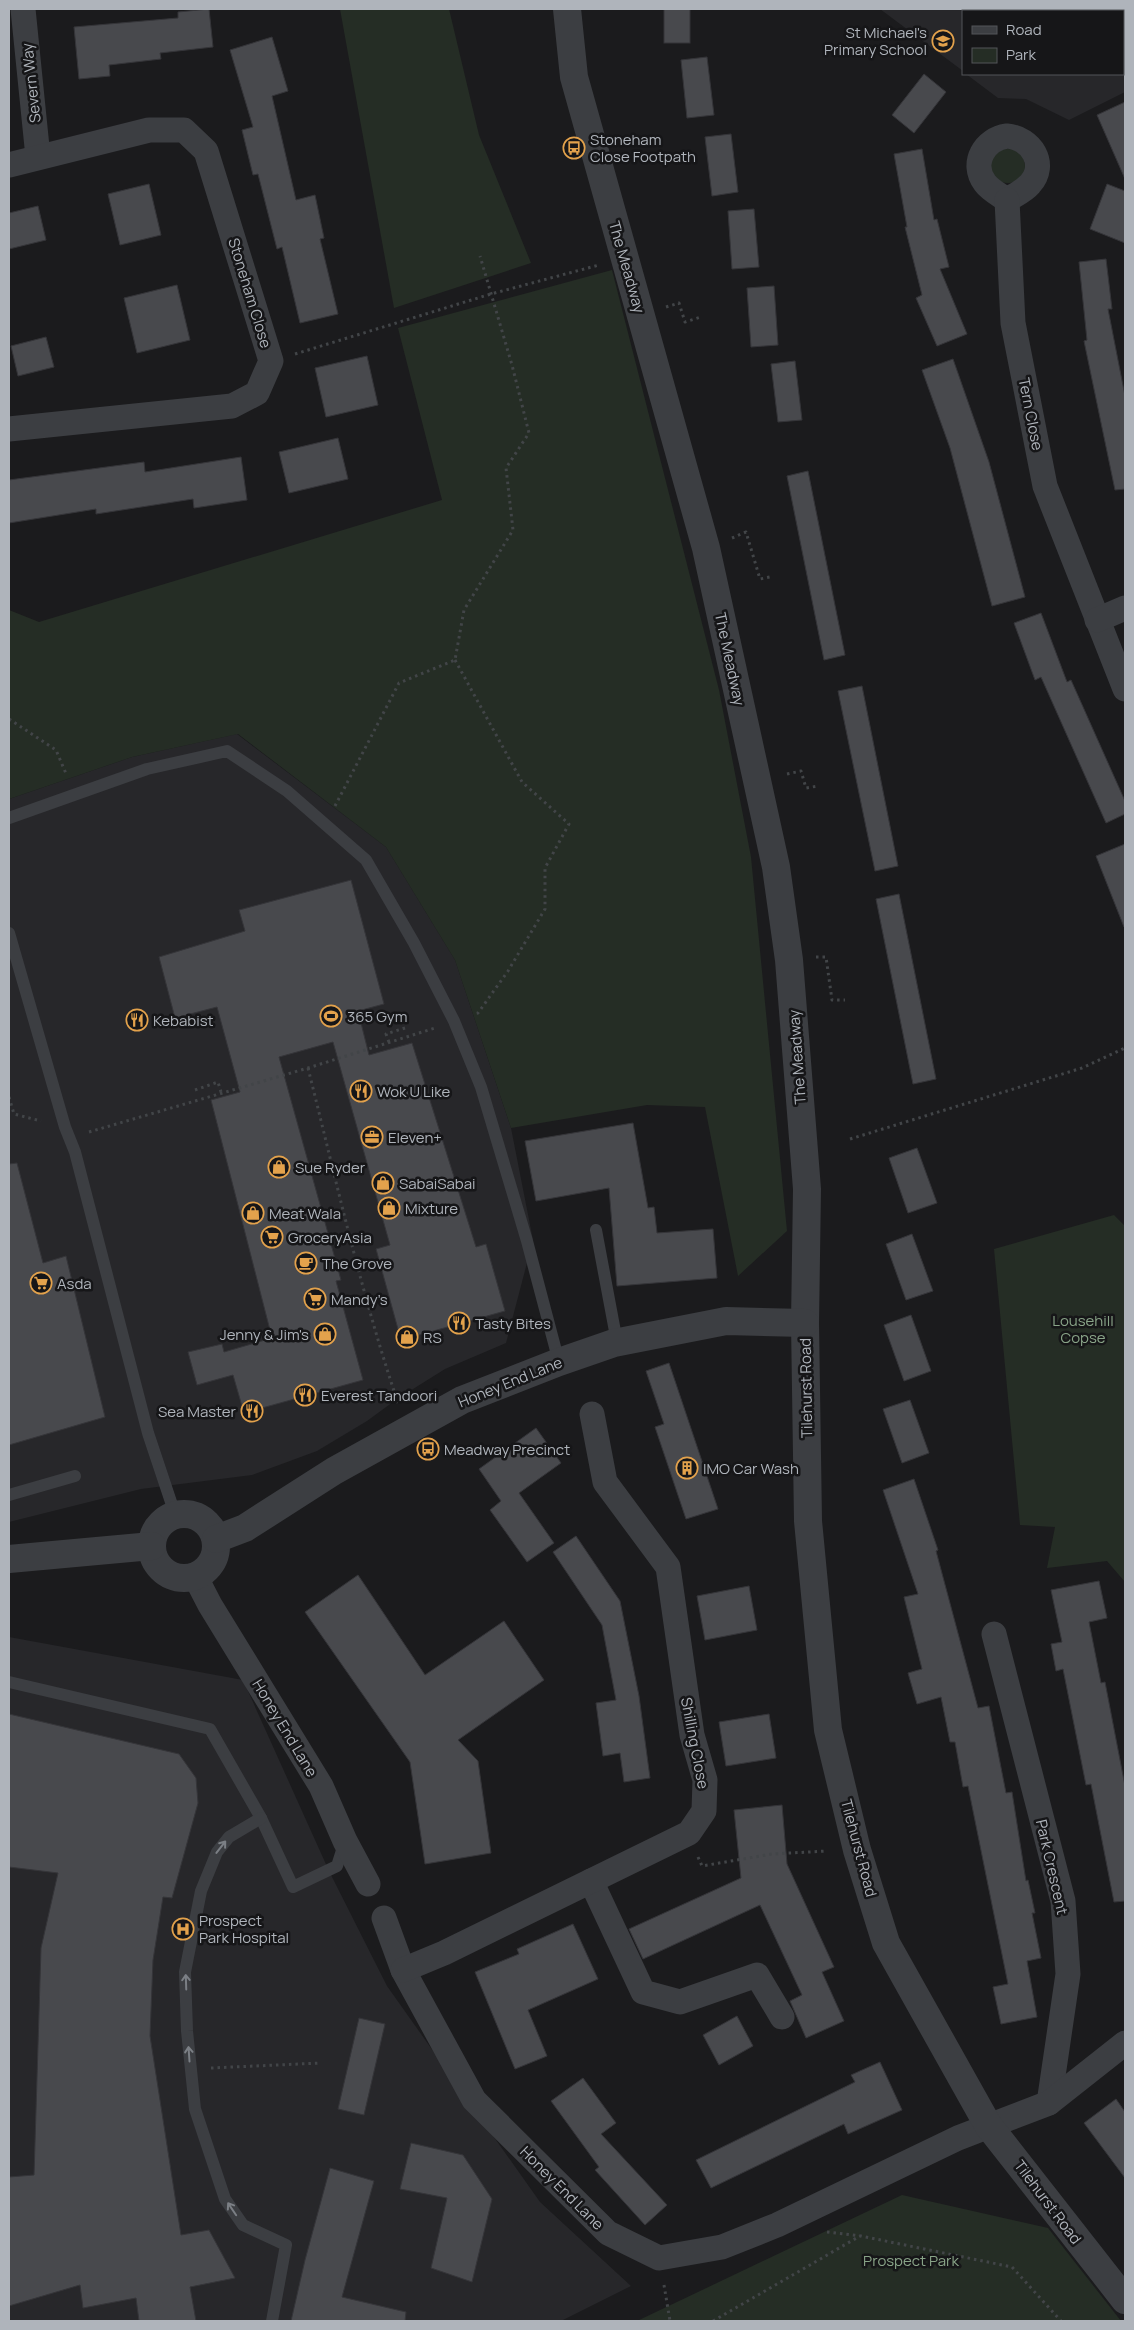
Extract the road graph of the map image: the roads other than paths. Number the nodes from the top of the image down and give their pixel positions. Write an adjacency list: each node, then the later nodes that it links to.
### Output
1 (23, 9): 3 (street, Severn Way)
2 (567, 9): 13 (street, The Meadway)
3 (38, 157): 4 (street, Stoneham Close); 6 (street, Stoneham Close)
4 (9, 165)
5 (1007, 200): 8 (street, Tern Close)
6 (9, 429)
7 (1125, 608): 8 (street)
8 (1097, 620): 9 (street, Tern Close)
9 (1125, 689)
10 (9, 818): 15 (lane)
11 (9, 933): 19 (lane)
12 (596, 1230): 14 (lane)
13 (805, 1323): 14 (street, Honey End Lane); 35 (street, Tilehurst Road)
14 (617, 1342): 15 (street, Honey End Lane)
15 (559, 1362): 20 (street, Honey End Lane)
16 (592, 1414): 28 (street, Shilling Close)
17 (74, 1476): 18 (lane)
18 (9, 1495)
19 (175, 1514): 20 (street); 21 (street)
20 (216, 1539): 23 (street)
21 (152, 1546): 22 (street); 23 (street)
22 (9, 1559)
23 (195, 1576): 27 (street, Honey End Lane)
24 (994, 1634): 34 (street, Park Crescent)
25 (9, 1682): 26 (lane)
26 (261, 1818): 27 (lane); 37 (lane, one-way to 26)
27 (345, 1840): 29 (street, Honey End Lane)
28 (591, 1882): 31 (street, Shilling Close); 32 (street)
29 (368, 1884)
30 (384, 1918): 31 (street, Honey End Lane)
31 (403, 1970): 35 (street, Honey End Lane)
32 (782, 2017)
33 (1125, 2043): 34 (street)
34 (1049, 2103): 35 (street)
35 (988, 2124): 36 (street, Tilehurst Road)
36 (1125, 2300)
37 (272, 2321)

